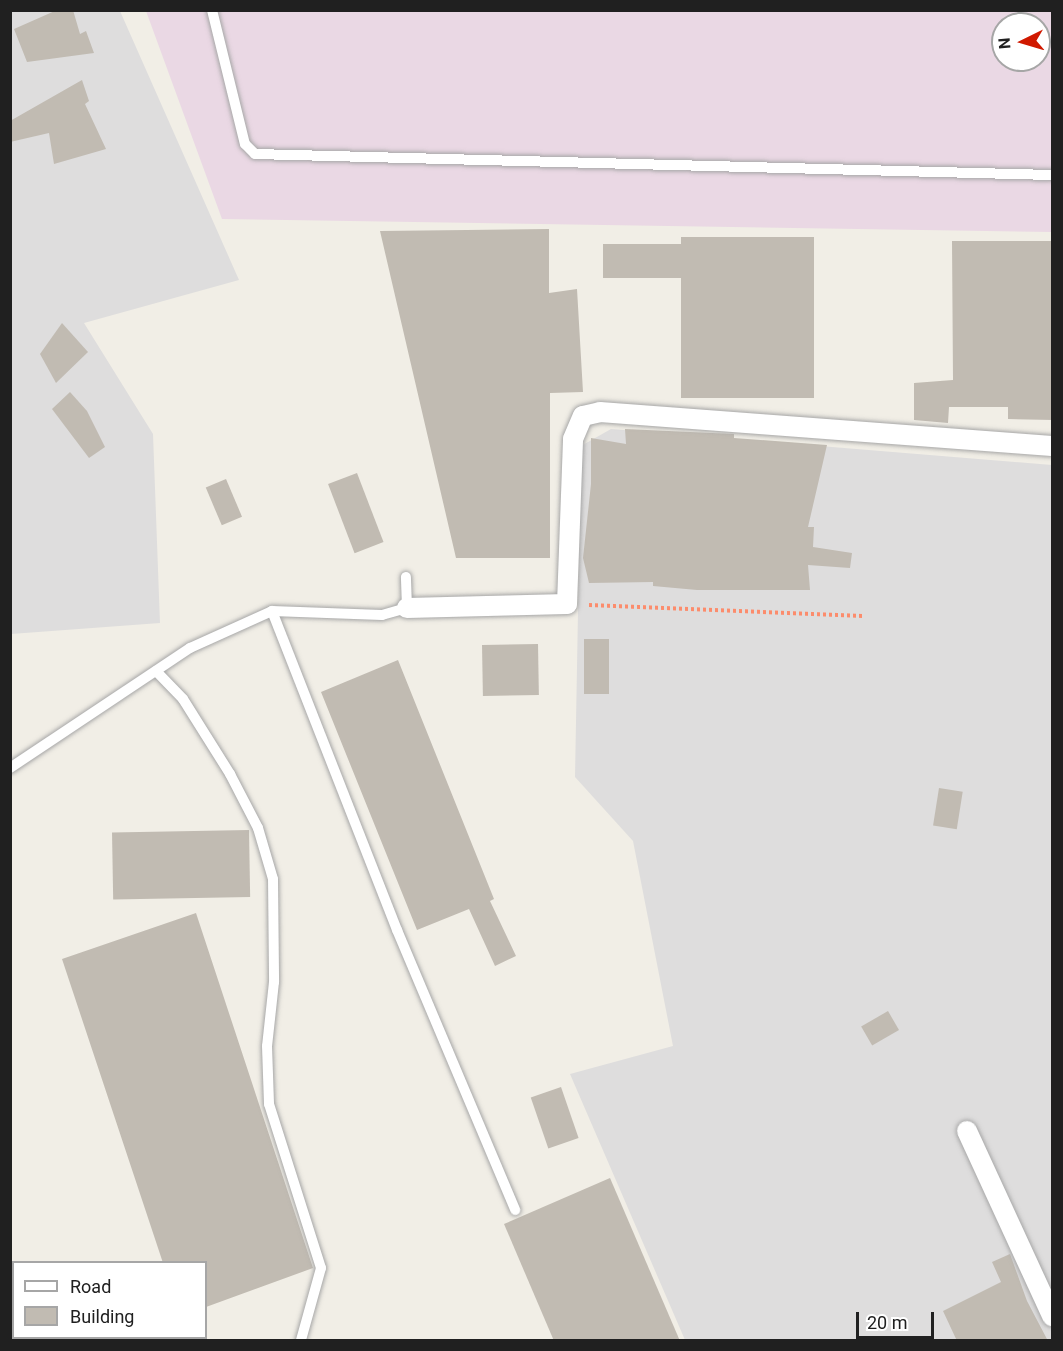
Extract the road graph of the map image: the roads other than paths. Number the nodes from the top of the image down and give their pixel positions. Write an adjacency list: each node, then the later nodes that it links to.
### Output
1 (212, 10): 2 (lane)
2 (1053, 175)
3 (1053, 446): 5 (street)
4 (406, 577): 5 (lane)
5 (407, 608): 6 (lane)
6 (272, 611): 7 (lane); 10 (lane)
7 (156, 672): 8 (lane); 12 (lane)
8 (10, 768)
9 (967, 1131): 11 (street)
10 (515, 1210)
11 (1053, 1316)
12 (301, 1341)

